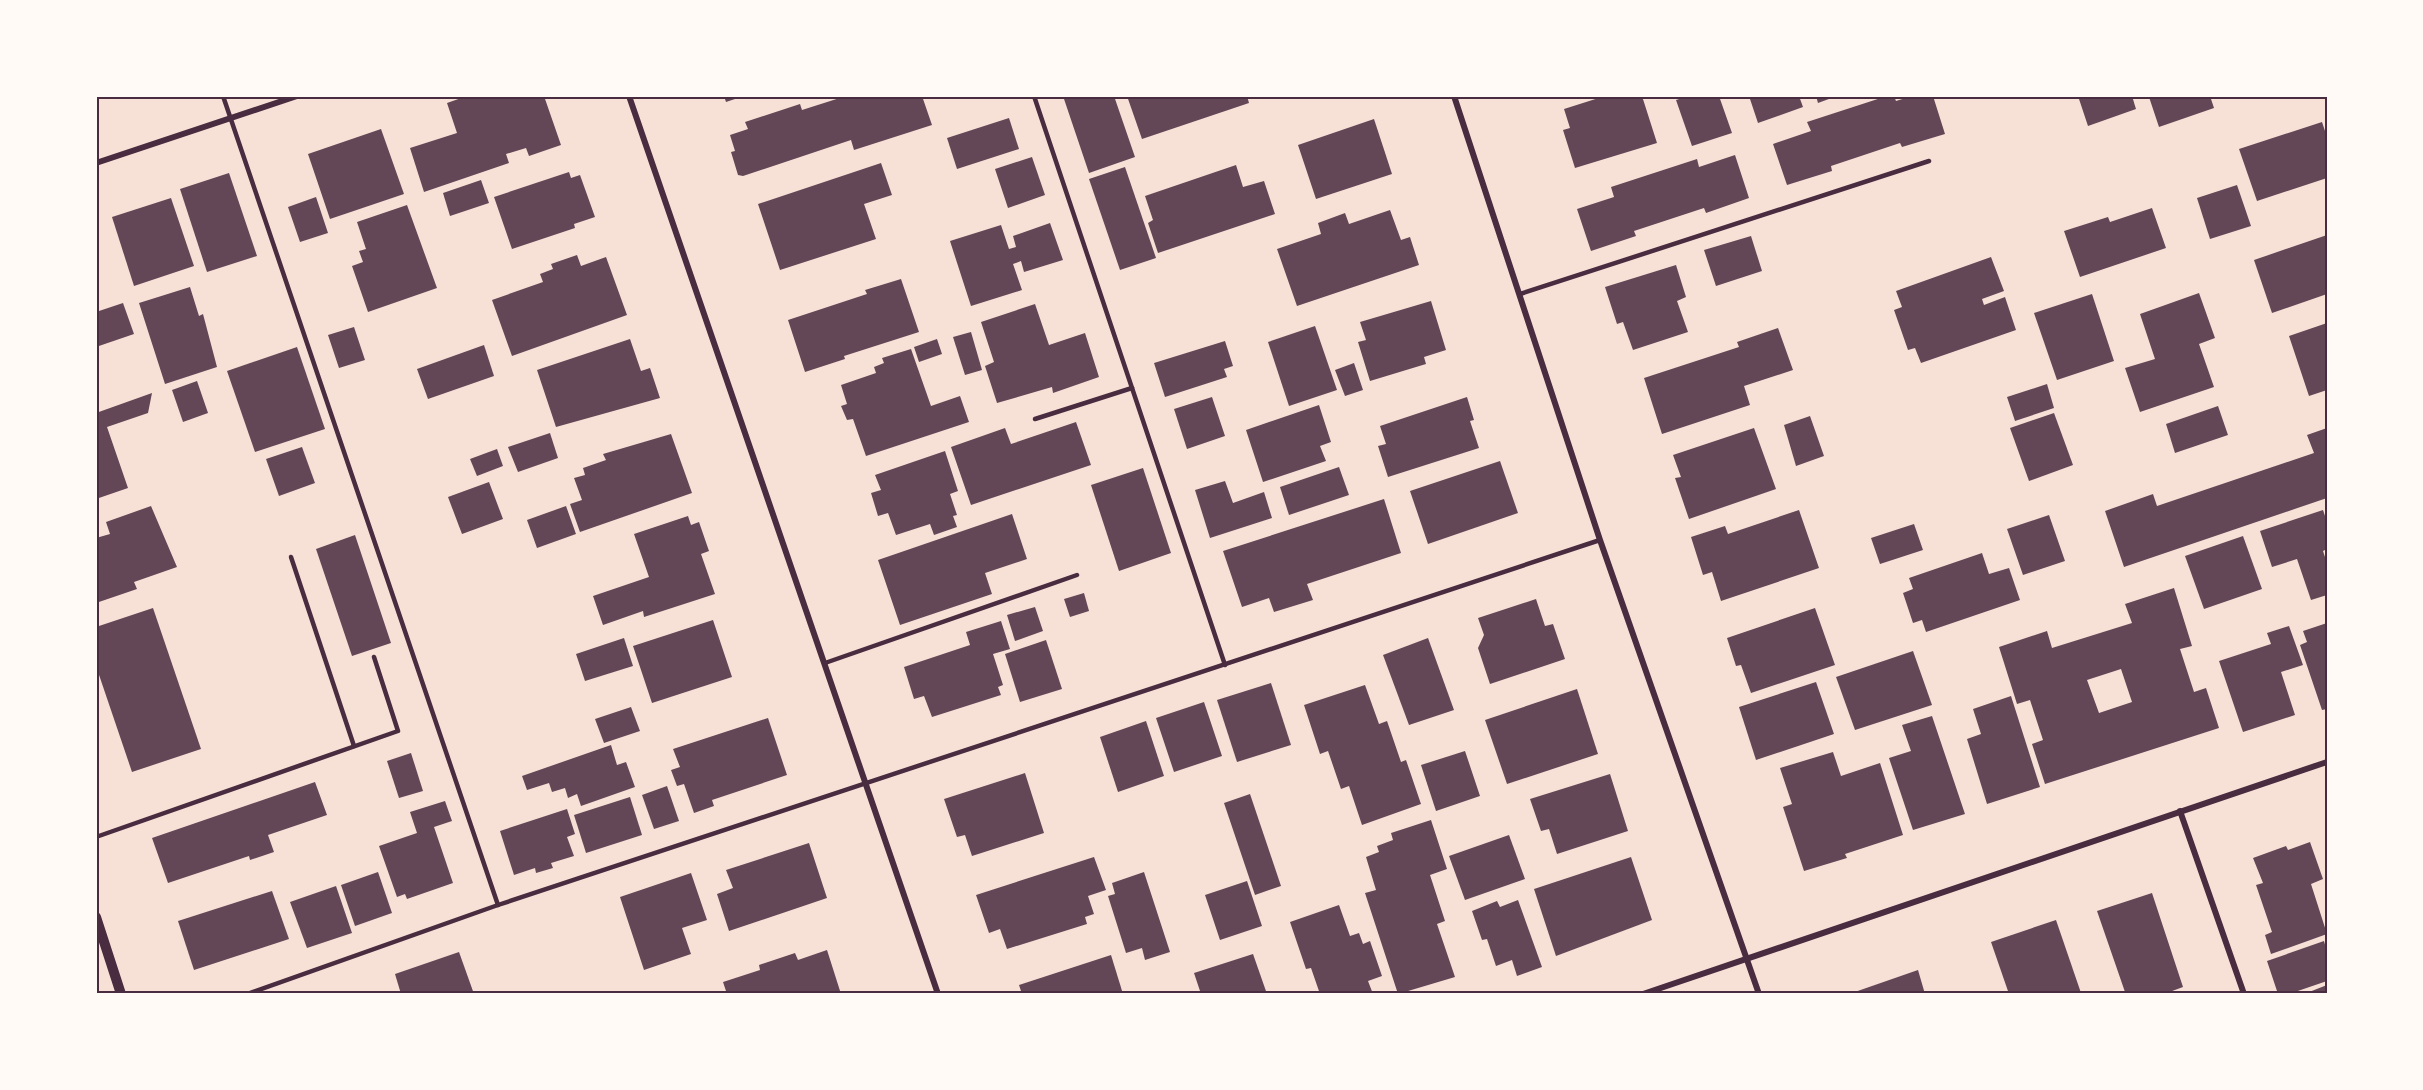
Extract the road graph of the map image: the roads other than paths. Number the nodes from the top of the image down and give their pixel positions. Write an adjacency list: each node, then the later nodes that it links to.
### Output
1 (223, 96): 6 (lane)
2 (297, 96): 6 (street)
3 (629, 96): 16 (street)
4 (1034, 96): 10 (lane)
5 (1454, 96): 9 (street)
6 (231, 119): 8 (street); 23 (lane)
7 (1929, 161): 9 (lane)
8 (96, 163)
9 (1520, 294): 12 (street)
10 (1132, 388): 11 (lane); 17 (lane)
11 (1035, 419)
12 (1600, 540): 17 (lane); 25 (street)
13 (291, 557): 18 (lane)
14 (1077, 575): 16 (lane)
15 (374, 657): 18 (lane)
16 (825, 663): 20 (street)
17 (1225, 665): 20 (lane)
18 (354, 746): 22 (lane)
19 (2327, 762): 21 (street)
20 (867, 783): 23 (lane); 28 (street)
21 (2180, 811): 25 (street); 31 (street)
22 (96, 837)
23 (498, 905): 27 (lane)
24 (96, 917): 26 (street)
25 (1748, 959): 29 (street); 30 (street)
26 (121, 994)
27 (247, 994)
28 (938, 994)
29 (1643, 994)
30 (1759, 994)
31 (2244, 994)

